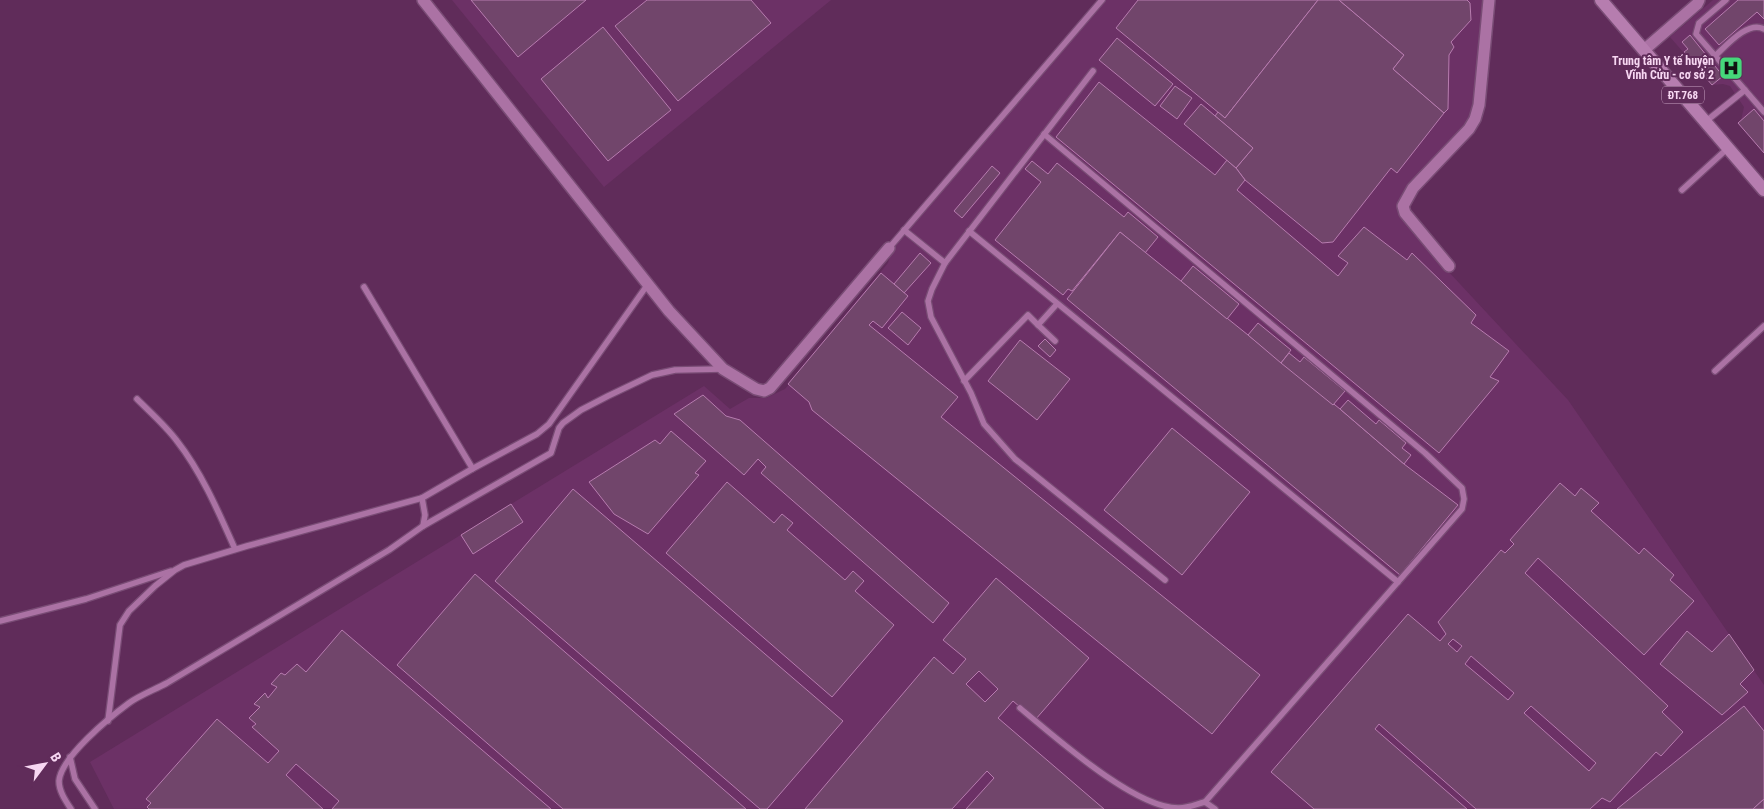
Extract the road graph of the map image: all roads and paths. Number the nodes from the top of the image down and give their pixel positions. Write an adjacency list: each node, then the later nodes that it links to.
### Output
1 (423, 0): 23 (street)
2 (1102, 0): 18 (lane)
3 (1489, 0): 22 (street)
4 (1601, 0): 8 (main road, ĐT.768)
5 (1699, 0): 8 (street)
6 (1726, 0): 9 (lane)
7 (1764, 30): 9 (lane)
8 (1644, 50): 13 (main road, ĐT.768)
9 (1714, 56): 11 (lane)
10 (1093, 70): 14 (lane)
11 (1745, 90): 12 (lane); 13 (lane)
12 (1764, 112)
13 (1705, 122): 15 (main road, ĐT.768)
14 (1044, 134): 19 (lane); 39 (lane)
15 (1728, 148): 16 (lane); 17 (main road, ĐT.768)
16 (1682, 190)
17 (1764, 190)
18 (904, 230): 20 (lane); 21 (lane)
19 (969, 231): 21 (lane); 25 (lane)
20 (889, 248): 29 (street)
21 (945, 262): 31 (lane)
22 (1449, 266)
23 (648, 284): 29 (street); 33 (lane)
24 (364, 287): 33 (lane)
25 (1058, 304): 26 (lane); 39 (lane)
26 (1038, 325): 28 (lane); 31 (lane)
27 (1764, 326): 30 (lane)
28 (1055, 342)
29 (723, 369): 35 (lane)
30 (1715, 371)
31 (964, 381): 38 (lane)
32 (137, 399): 36 (lane)
33 (472, 469): 34 (lane)
34 (422, 498): 35 (lane); 36 (lane)
35 (422, 526): 42 (lane)
36 (235, 549): 37 (lane)
37 (176, 570): 40 (lane); 42 (lane)
38 (1165, 580)
39 (1398, 582): 44 (lane)
40 (0, 621)
41 (1020, 708): 44 (lane)
42 (108, 721): 43 (lane)
43 (70, 758): 45 (lane); 46 (lane)
44 (1205, 802): 47 (lane)
45 (71, 809)
46 (95, 809)
47 (1215, 809)

